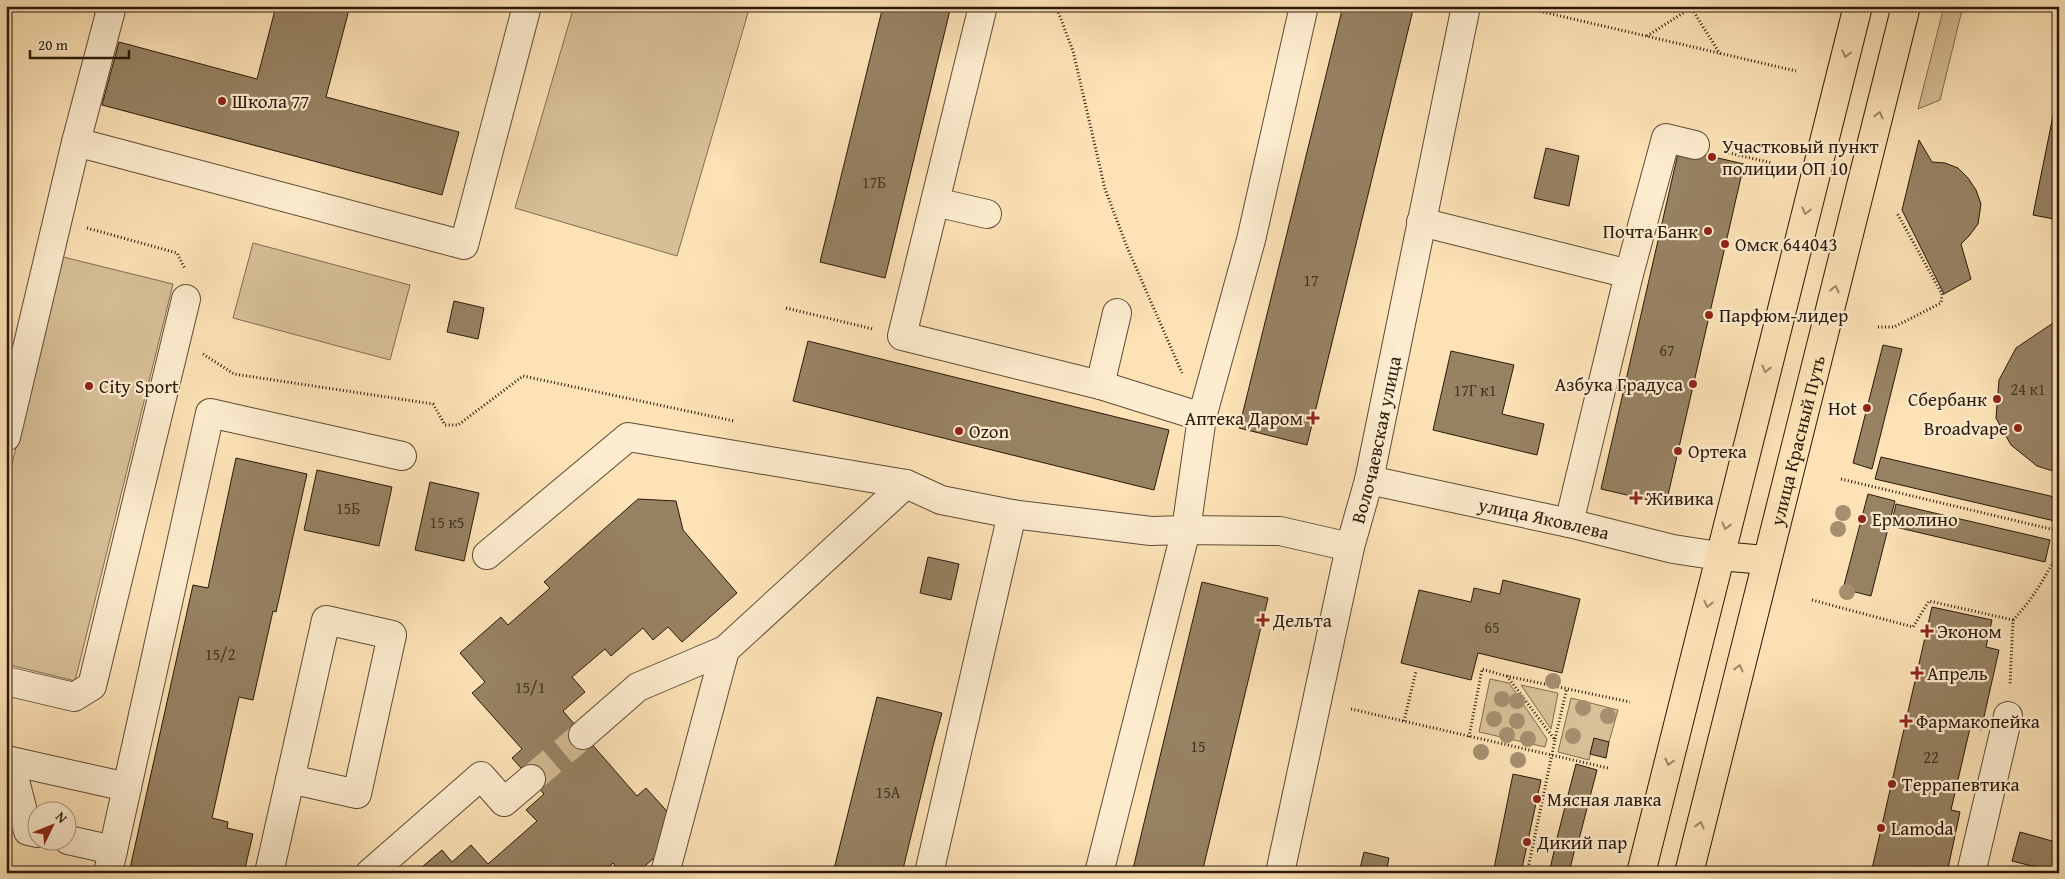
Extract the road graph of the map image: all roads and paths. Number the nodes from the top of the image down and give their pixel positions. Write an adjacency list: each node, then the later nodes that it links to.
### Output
1 (112, 6): 14 (street)
2 (527, 6): 14 (street)
3 (983, 6): 17 (street)
4 (1056, 6): 30 (path)
5 (1304, 6): 30 (street)
6 (1466, 6): 21 (street, Волочаевская улица)
7 (1858, 6): 44 (main road, one-way to 44)
8 (1906, 6): 45 (main road, улица Красный Путь, one-way to 8)
9 (1690, 7): 11 (path); 12 (path)
10 (1526, 8): 11 (path)
11 (1646, 36): 12 (path)
12 (1720, 54): 13 (path)
13 (1796, 71)
14 (76, 142): 20 (street)
15 (1695, 144): 16 (path); 22 (street)
16 (1772, 163)
17 (935, 202): 19 (street); 27 (street)
18 (1897, 212): 26 (path)
19 (987, 214)
20 (58, 220): 23 (path); 32 (street)
21 (1421, 222): 22 (street); 35 (street, Волочаевская улица)
22 (1629, 274): 38 (street)
23 (186, 298): 51 (street)
24 (786, 308): 27 (path)
25 (1117, 313): 29 (street)
26 (1878, 327)
27 (902, 336): 29 (street)
28 (200, 346): 31 (path)
29 (1100, 385): 30 (street)
30 (1202, 416): 39 (street)
31 (445, 424)
32 (6, 437)
33 (402, 456): 65 (street)
34 (1842, 479): 40 (path)
35 (1369, 480): 38 (street, улица Яковлева); 41 (street, Волочаевская улица)
36 (906, 484): 37 (street); 43 (street); 48 (street)
37 (1012, 514): 39 (street); 72 (street)
38 (1569, 522): 44 (street, улица Яковлева)
39 (1186, 530): 41 (street); 73 (street)
40 (2059, 531)
41 (1350, 546): 74 (street, Волочаевская улица)
42 (2059, 551): 47 (path)
43 (487, 555)
44 (1719, 556): 45 (main road); 76 (main road, one-way to 76)
45 (1766, 560): 77 (main road, улица Красный Путь, one-way to 45)
46 (1812, 600): 47 (path)
47 (2013, 620): 55 (path)
48 (725, 650): 57 (street); 71 (street)
49 (1416, 671): 56 (path)
50 (1506, 676): 52 (path); 58 (path); 59 (path)
51 (6, 681)
52 (1567, 688): 53 (path); 59 (path)
53 (1630, 702)
54 (1351, 709): 56 (path)
55 (2008, 716): 78 (street)
56 (1404, 721): 58 (path)
57 (583, 735)
58 (1469, 738): 60 (path)
59 (1555, 740): 60 (path)
60 (1551, 755): 62 (path); 75 (path)
61 (8, 760): 65 (street); 66 (street)
62 (1608, 768)
63 (290, 779): 63 (street); 69 (street)
64 (532, 779): 70 (street)
65 (127, 787): 68 (street)
66 (28, 831)
67 (78, 845): 68 (street)
68 (110, 861)
69 (269, 873)
70 (370, 873)
71 (665, 873)
72 (929, 873)
73 (1099, 873)
74 (1280, 873)
75 (1527, 873)
76 (1641, 873)
77 (1689, 873)
78 (1971, 873)

